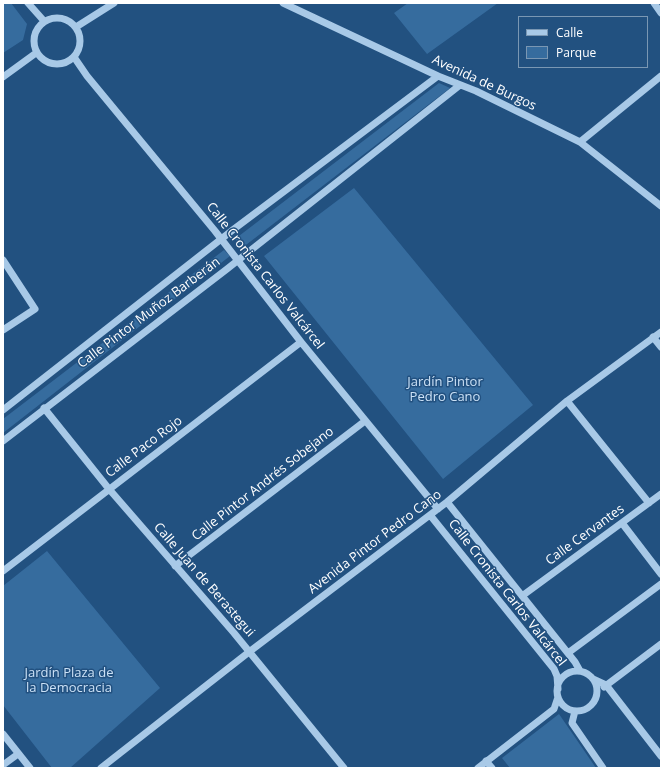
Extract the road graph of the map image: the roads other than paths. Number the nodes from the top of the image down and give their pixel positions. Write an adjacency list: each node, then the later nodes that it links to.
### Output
1 (28, 3): 6 (street)
2 (114, 3): 7 (street)
3 (283, 3): 10 (street, Avenida de Burgos)
4 (654, 3): 5 (street)
5 (661, 13)
6 (44, 20): 7 (street); 8 (street)
7 (76, 27): 9 (street)
8 (36, 54): 9 (street); 12 (street)
9 (74, 57): 16 (street, Calle Cronista Carlos Valcárcel)
10 (438, 76): 13 (street, Avenida de Burgos); 16 (street, Calle Pintor Muñoz Barberán)
11 (661, 76): 14 (street)
12 (3, 77)
13 (460, 85): 14 (street, Avenida de Burgos); 18 (street, Calle Pintor Muñoz Barberán)
14 (580, 142): 15 (street, Avenida de Burgos)
15 (661, 206)
16 (222, 240): 18 (street, Calle Cronista Carlos Valcárcel); 26 (street, Calle Pintor Muñoz Barberán)
17 (3, 260): 19 (street)
18 (238, 260): 22 (street, Calle Cronista Carlos Valcárcel); 25 (street, Calle Pintor Muñoz Barberán)
19 (3, 330)
20 (661, 332): 21 (street, Avenida Pintor Pedro Cano)
21 (654, 337): 23 (street); 24 (street, Avenida Pintor Pedro Cano)
22 (301, 342): 27 (street, Calle Cronista Carlos Valcárcel); 29 (street, Calle Paco Rojo)
23 (661, 347)
24 (567, 401): 31 (street, Avenida Pintor Pedro Cano); 32 (street)
25 (44, 408): 28 (street, Calle Pintor Muñoz Barberán); 29 (street, Calle Juan de Berastegui)
26 (3, 410)
27 (365, 421): 33 (street, Calle Cronista Carlos Valcárcel); 36 (street, Calle Pintor Andrés Sobejano)
28 (3, 441)
29 (109, 489): 36 (street, Calle Juan de Berastegui); 37 (street, Calle Paco Rojo)
30 (661, 494): 32 (street, Calle Cervantes)
31 (447, 502): 33 (street, Avenida Pintor Pedro Cano); 40 (street, Calle Cronista Carlos Valcárcel)
32 (649, 503): 35 (street, Calle Cervantes)
33 (438, 509): 34 (street, Avenida Pintor Pedro Cano)
34 (430, 515): 42 (street, Avenida Pintor Pedro Cano); 47 (street, Calle Cronista Carlos Valcárcel)
35 (622, 523): 38 (street); 40 (street, Calle Cervantes)
36 (175, 566): 42 (street, Calle Juan de Berastegui)
37 (3, 571)
38 (661, 574)
39 (661, 584): 43 (street)
40 (522, 596): 43 (street, Calle Cronista Carlos Valcárcel)
41 (661, 644): 46 (street)
42 (249, 652): 58 (street, Avenida Pintor Pedro Cano); 59 (street, Calle Juan de Berastegui)
43 (568, 653): 44 (street, Calle Cronista Carlos Valcárcel)
44 (580, 671): 45 (street); 47 (street)
45 (593, 679): 46 (street); 48 (street)
46 (606, 685): 48 (street); 54 (street)
47 (558, 688): 49 (street)
48 (597, 694): 51 (street)
49 (558, 697): 50 (street); 51 (street)
50 (554, 709): 51 (street); 55 (street)
51 (571, 710): 62 (street)
52 (3, 734): 53 (street)
53 (18, 754): 56 (street); 57 (street)
54 (661, 756)
55 (486, 761): 60 (street); 61 (street)
56 (3, 765)
57 (30, 768)
58 (101, 768)
59 (344, 768)
60 (478, 768)
61 (492, 768)
62 (603, 768)

